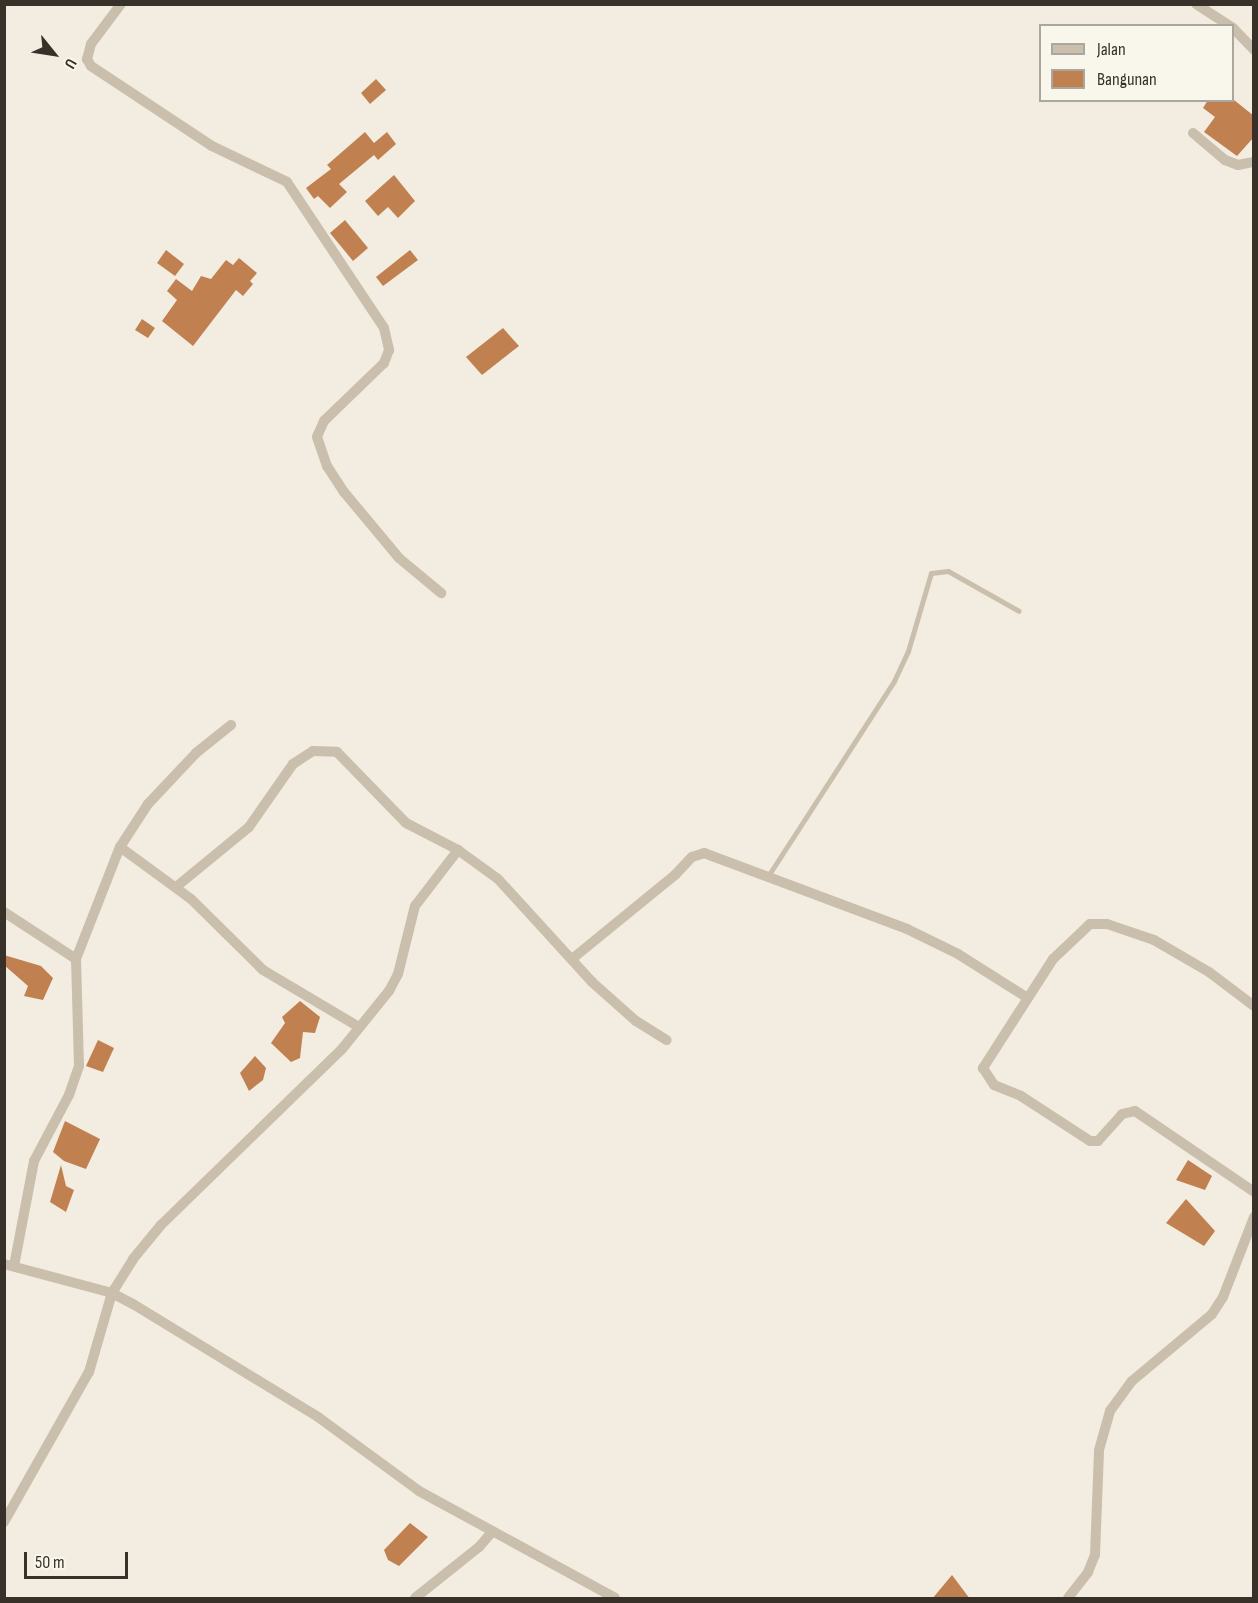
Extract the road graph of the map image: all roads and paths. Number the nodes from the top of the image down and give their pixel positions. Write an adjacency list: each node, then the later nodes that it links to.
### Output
1 (122, 4): 8 (street)
2 (1196, 4): 3 (street)
3 (1228, 24)
4 (1234, 29): 5 (street)
5 (1254, 50)
6 (1193, 133): 7 (street)
7 (1254, 162)
8 (441, 592)
9 (1019, 611): 13 (lane)
10 (231, 725): 11 (street)
11 (120, 847): 14 (street); 16 (street)
12 (458, 850): 14 (street); 17 (street); 20 (street)
13 (768, 876): 17 (street); 18 (street)
14 (176, 887): 20 (street)
15 (4, 912): 16 (street)
16 (76, 959): 24 (street)
17 (572, 959): 21 (street)
18 (1026, 997): 19 (street); 22 (street)
19 (1254, 1006)
20 (359, 1027): 25 (street)
21 (667, 1040)
22 (1254, 1192)
23 (1254, 1217): 30 (street)
24 (9, 1265): 25 (street)
25 (112, 1293): 26 (street); 27 (street)
26 (4, 1522)
27 (493, 1531): 28 (street); 29 (street)
28 (415, 1599)
29 (615, 1599)
30 (1068, 1599)

